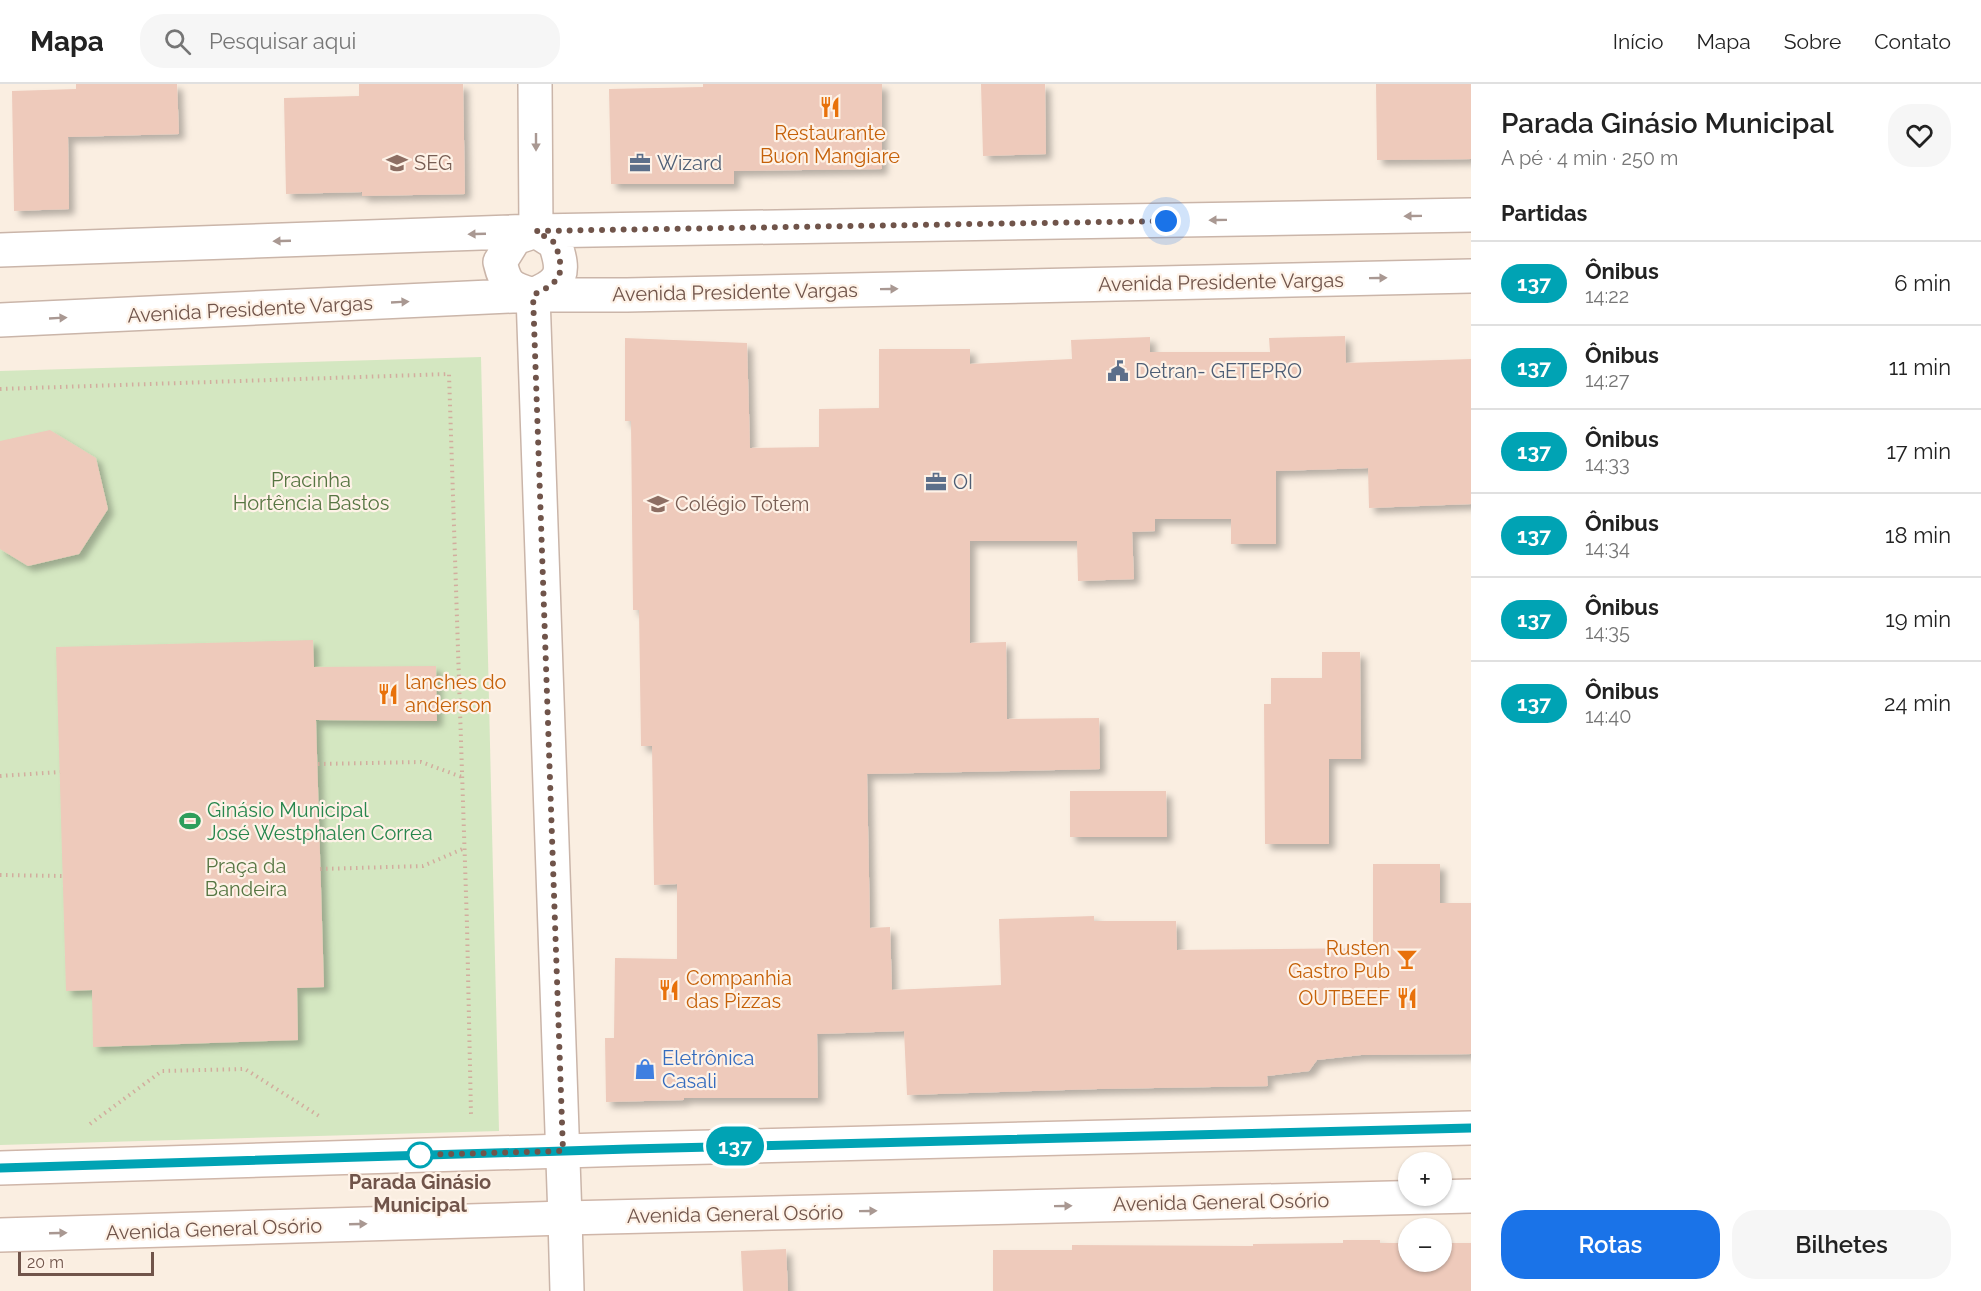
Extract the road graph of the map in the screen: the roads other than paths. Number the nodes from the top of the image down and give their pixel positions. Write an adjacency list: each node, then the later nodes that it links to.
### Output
1 (535, 84): 3 (street, one-way to 3)
2 (1471, 215): 3 (street, one-way to 3)
3 (536, 231): 4 (street, one-way to 4); 6 (street); 6 (street)
4 (0, 250)
5 (1471, 276): 6 (street, Avenida Presidente Vargas, one-way to 5)
6 (533, 295): 7 (street, Avenida Presidente Vargas, one-way to 6); 9 (street)
7 (0, 320)
8 (1471, 1128): 9 (street)
9 (563, 1151): 10 (street); 12 (street)
10 (0, 1168)
11 (1471, 1196): 12 (street, Avenida General Osório, one-way to 11)
12 (565, 1218): 13 (street, Avenida General Osório, one-way to 12); 14 (street)
13 (0, 1235)
14 (567, 1291)

